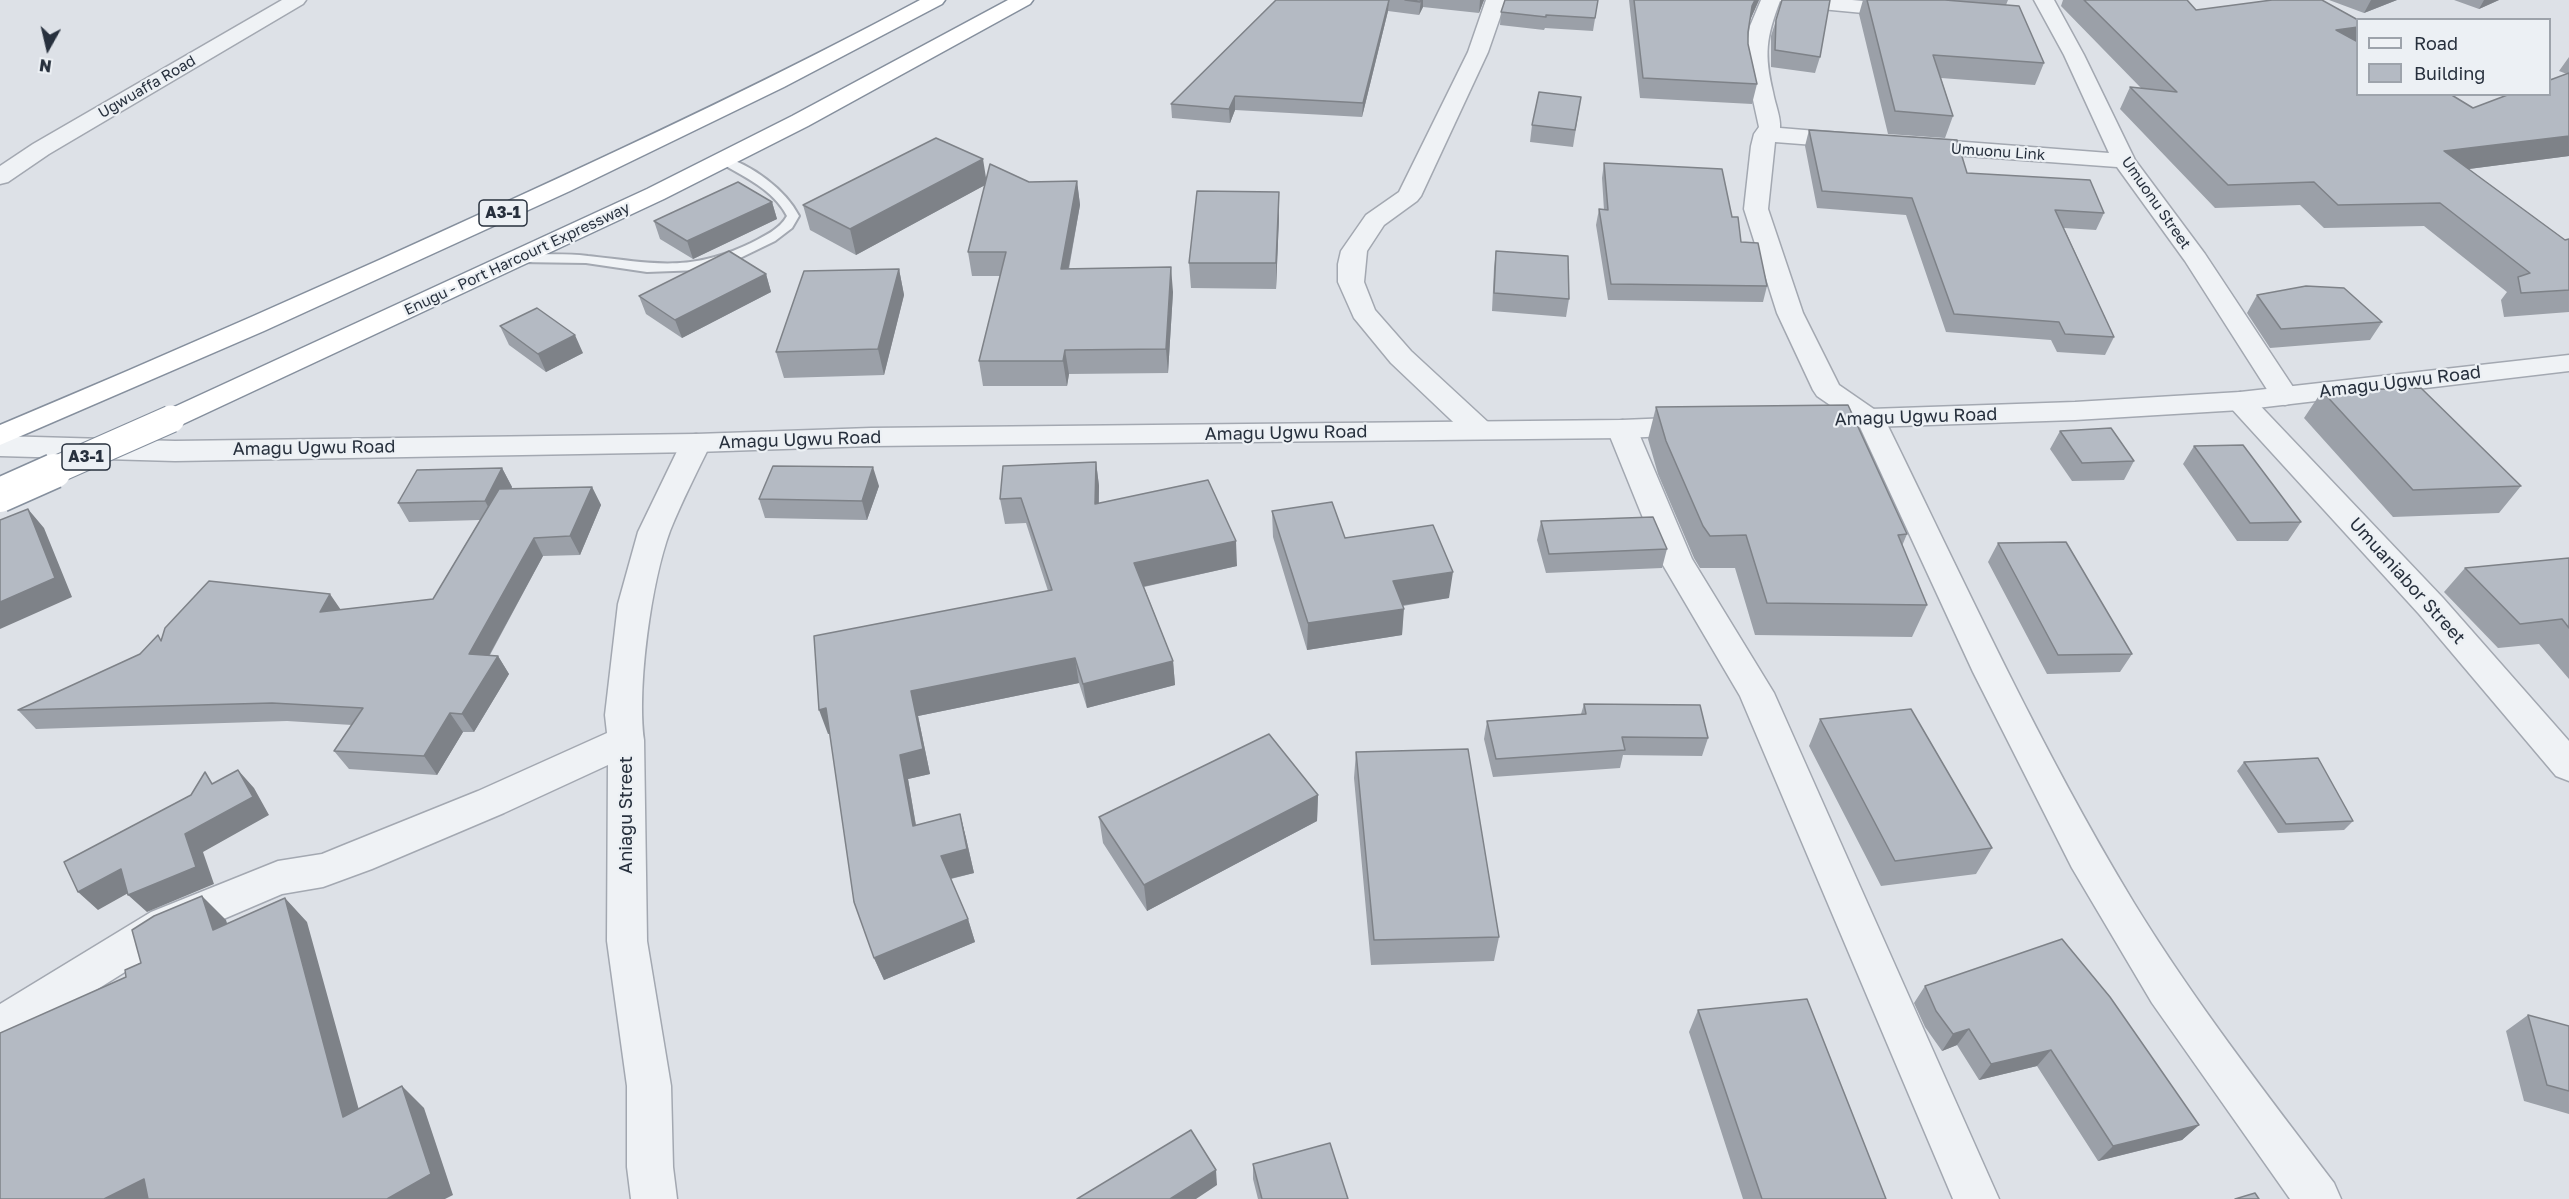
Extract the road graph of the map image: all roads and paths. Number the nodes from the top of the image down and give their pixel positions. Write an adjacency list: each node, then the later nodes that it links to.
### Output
1 (296, 0): 13 (street, Ugwuaffa Road)
2 (935, 0): 26 (highway, A3-1)
3 (1023, 0): 14 (highway, Enugu - Port Harcourt Expressway / A3-1)
4 (1496, 0): 24 (street)
5 (1771, 0): 9 (street)
6 (1789, 0): 8 (street)
7 (2044, 0): 15 (street, Umuonu Street)
8 (1928, 13)
9 (1765, 134): 10 (street); 21 (street)
10 (1873, 142)
11 (1897, 144): 15 (street, Umuonu Link)
12 (2, 148): 13 (street)
13 (41, 149): 16 (street, Ugwuaffa Road)
14 (723, 160): 17 (highway, Enugu - Port Harcourt Expressway / A3-1); 17 (lane)
15 (2124, 161): 19 (street, Umuonu Street)
16 (0, 177)
17 (519, 258): 29 (highway, Enugu - Port Harcourt Expressway / A3-1, bridge)
18 (2569, 363): 19 (street, Amagu Ugwu Road)
19 (2285, 396): 20 (street, Amagu Ugwu Road)
20 (2240, 401): 21 (street, Amagu Ugwu Road); 31 (street, Umuaniabor Street)
21 (1871, 420): 22 (street, Amagu Ugwu Road); 35 (street)
22 (1785, 421)
23 (1716, 425): 25 (street, Amagu Ugwu Road)
24 (1479, 429): 25 (street, Amagu Ugwu Road); 27 (street, Amagu Ugwu Road)
25 (1623, 429): 34 (street)
26 (0, 436)
27 (696, 443): 28 (street, Amagu Ugwu Road); 30 (street, Aniagu Street)
28 (0, 446)
29 (0, 495)
30 (626, 740): 32 (street); 33 (street, Aniagu Street)
31 (2569, 766)
32 (0, 1027)
33 (654, 1199)
34 (1976, 1199)
35 (2318, 1199)

